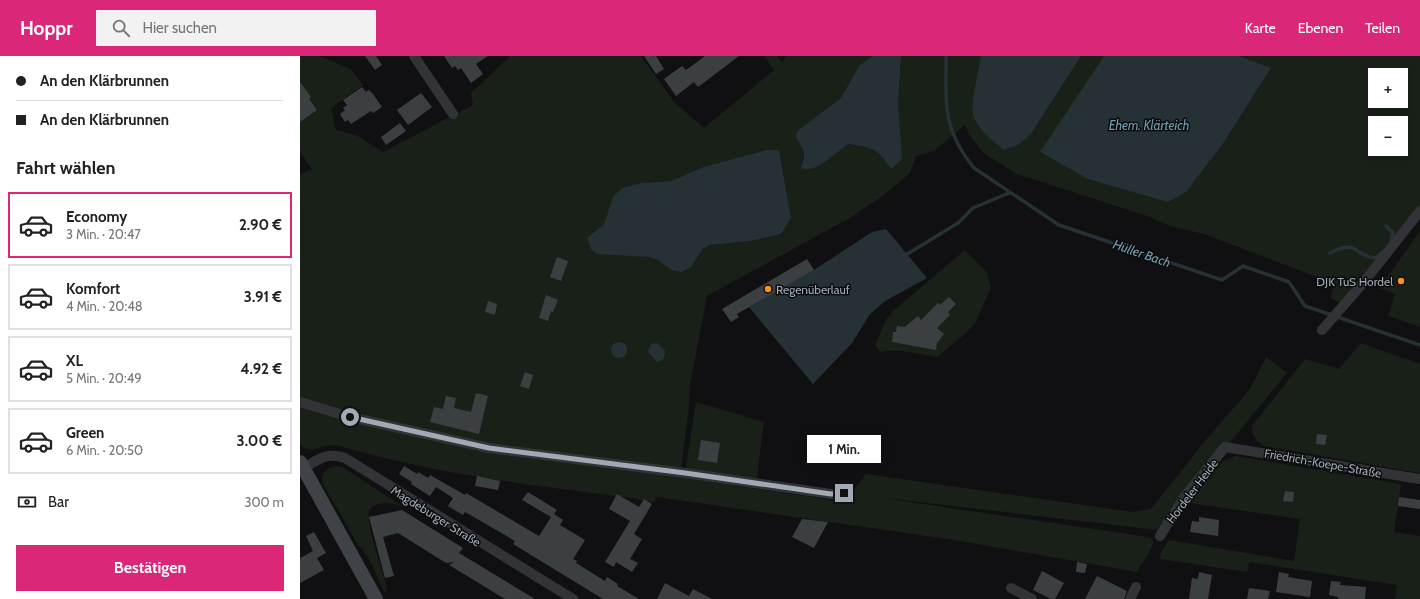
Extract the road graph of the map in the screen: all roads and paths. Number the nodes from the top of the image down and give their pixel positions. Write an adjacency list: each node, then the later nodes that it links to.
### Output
1 (414, 56): 2 (street)
2 (453, 114)
3 (1420, 211): 4 (street)
4 (1322, 330)
5 (300, 402): 9 (street)
6 (1225, 447): 8 (street, Friedrich-Koepe-Straße); 10 (street, Hordeler Heide)
7 (302, 465): 13 (main road); 14 (street, Magdeburger Straße)
8 (1420, 479)
9 (844, 493)
10 (1160, 536)
11 (1136, 587): 16 (street)
12 (1011, 588): 15 (street)
13 (376, 599)
14 (573, 599)
15 (1032, 599)
16 (1130, 599)

